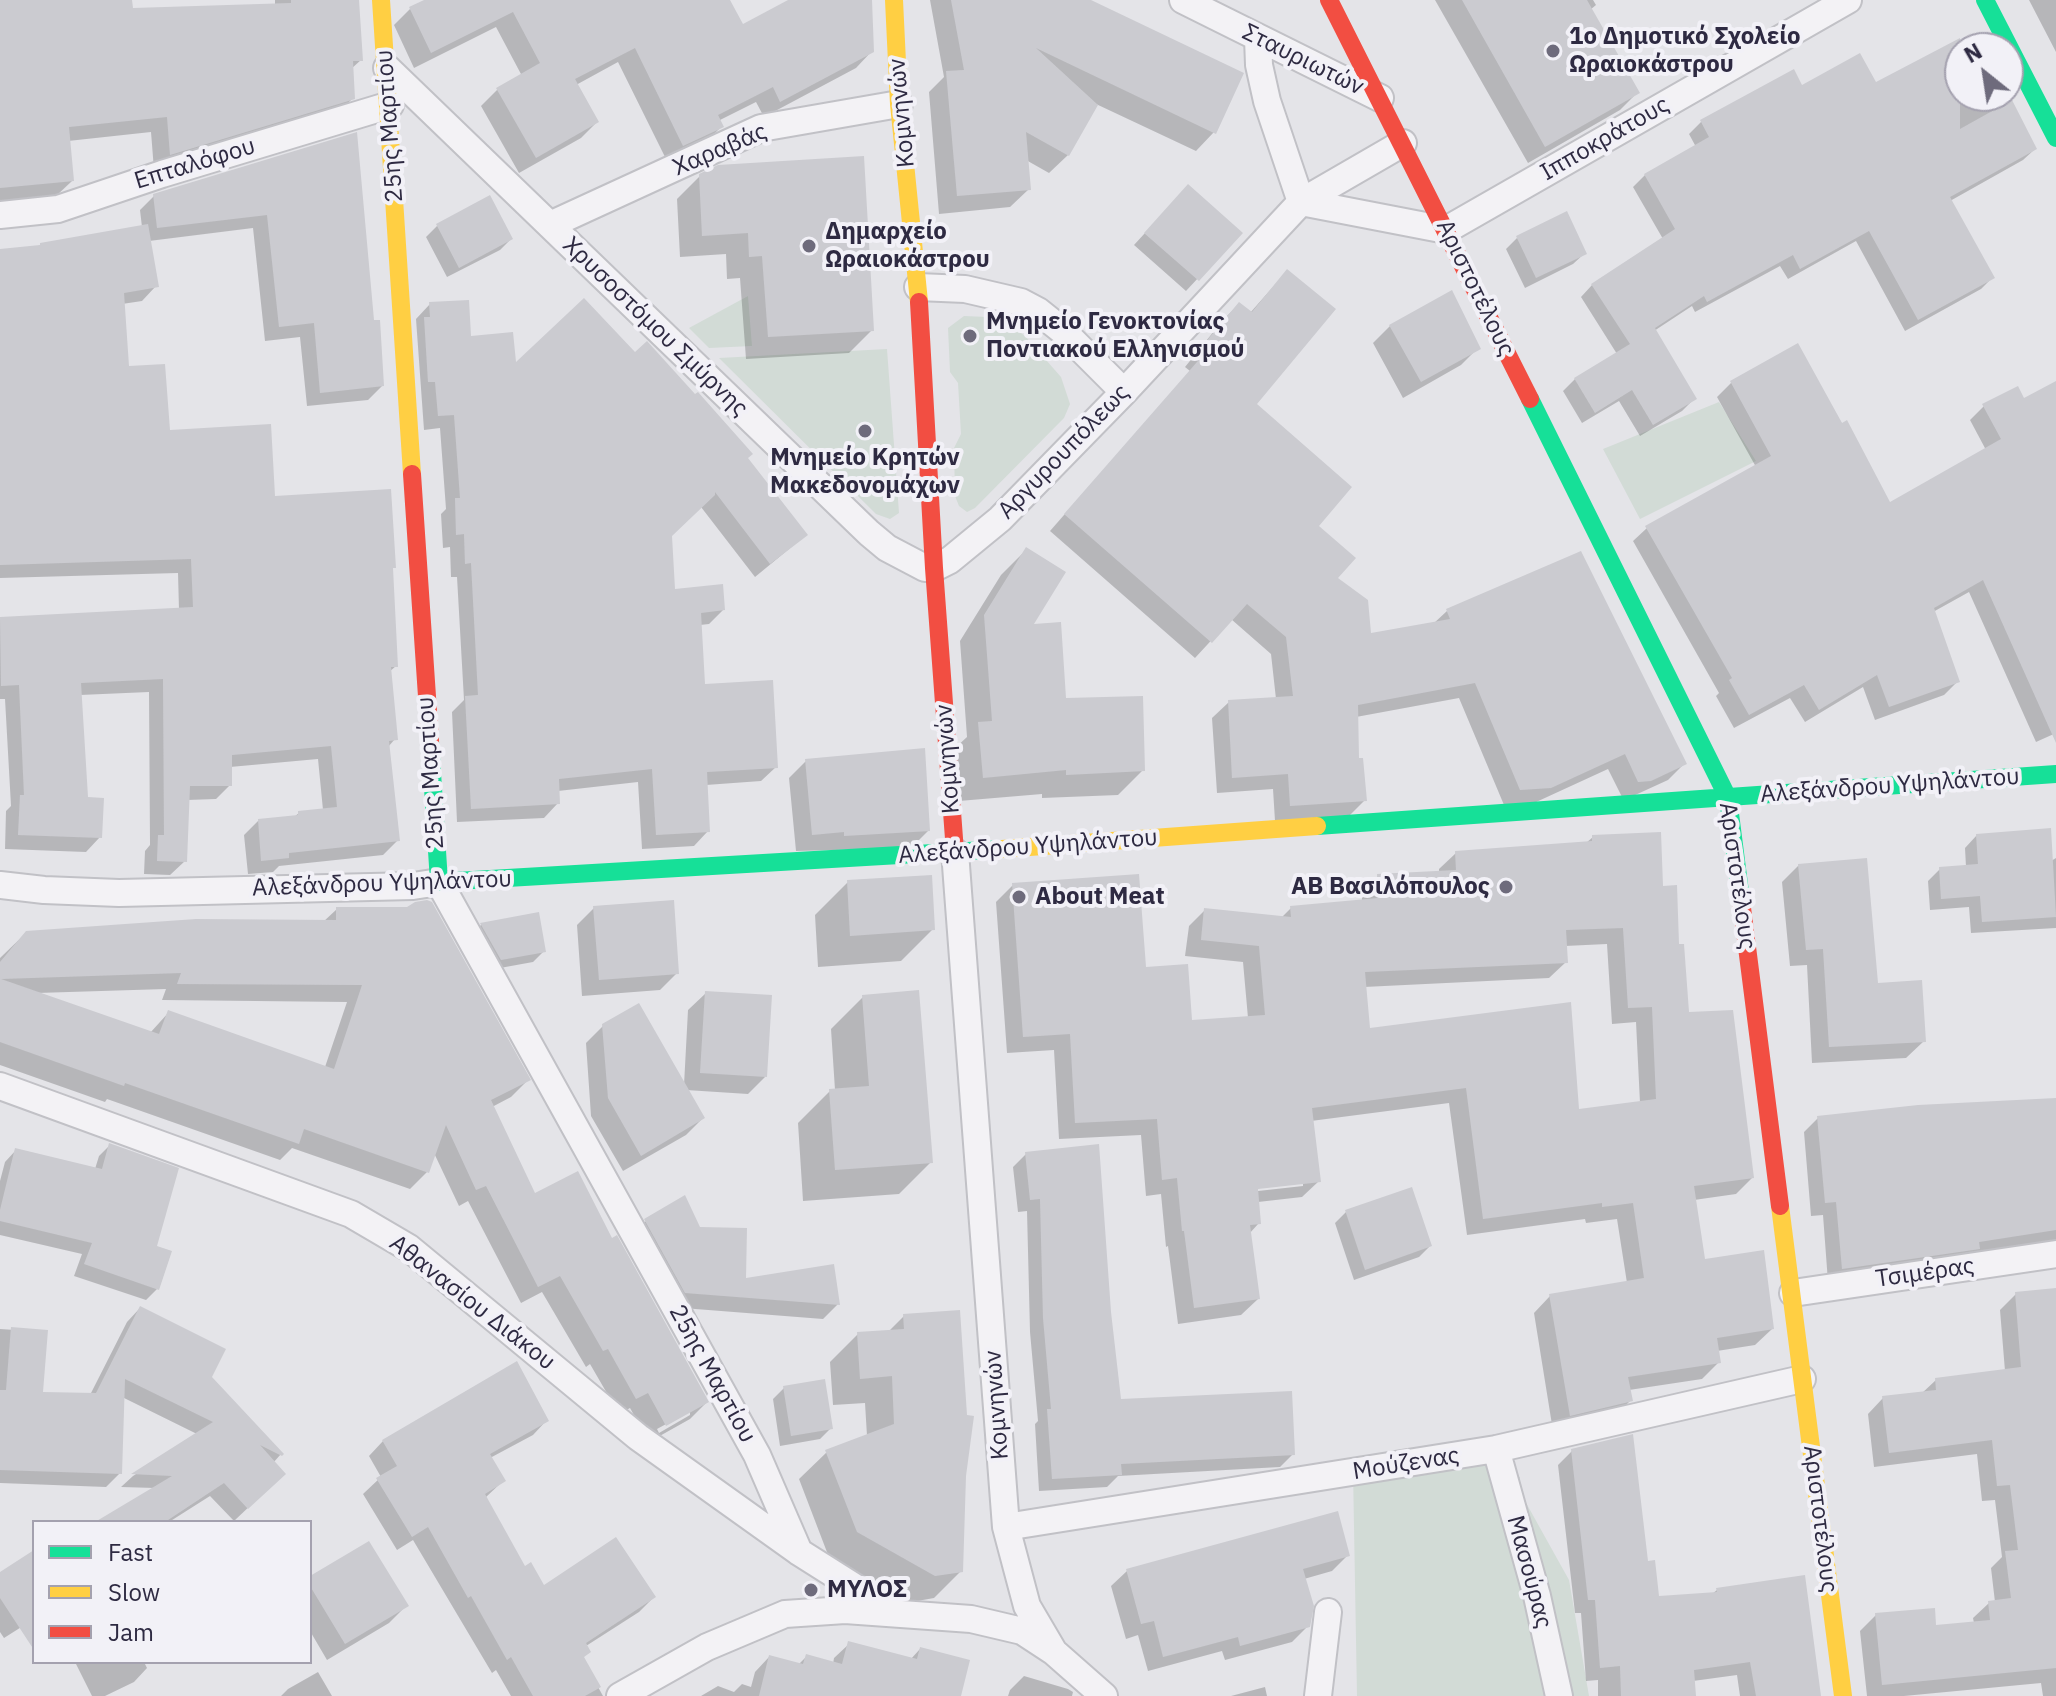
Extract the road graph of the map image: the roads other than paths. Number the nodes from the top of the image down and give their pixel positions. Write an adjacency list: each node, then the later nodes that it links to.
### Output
1 (381, 0): 8 (street, 25ης Μαρτίου)
2 (894, 0): 10 (street, Κομνηνών)
3 (1183, 0): 7 (street, Σταυριωτών)
4 (1329, 0): 9 (street, Αριστοτέλους)
5 (1848, 0): 17 (street, Ιπποκράτους)
6 (1985, 0): 12 (street)
7 (1258, 38): 9 (street, Σταυριωτών); 14 (street)
8 (387, 68): 11 (street, 25ης Μαρτίου); 16 (street, Χρυσοστόμου Σμύρνης)
9 (1380, 98): 13 (street, Αριστοτέλους)
10 (899, 104): 16 (street, Χαραβάς); 18 (street, Κομνηνών)
11 (390, 105): 15 (street, Επταλόφου); 24 (street, 25ης Μαρτίου)
12 (2056, 138)
13 (1403, 143): 14 (street, Αργυρουπόλεως); 17 (street, Αριστοτέλους)
14 (1301, 202): 17 (street); 19 (street, Αργυρουπόλεως)
15 (0, 215)
16 (550, 225): 20 (street, Χρυσοστόμου Σμύρνης)
17 (1446, 230): 22 (street, Αριστοτέλους)
18 (918, 287): 19 (street); 20 (street, Κομνηνών)
19 (1124, 392): 20 (street, Αργυρουπόλεως)
20 (934, 568): 23 (street, Κομνηνών)
21 (2056, 774): 22 (street, Αλεξάνδρου Υψηλάντου)
22 (1728, 798): 23 (street, Αλεξάνδρου Υψηλάντου); 28 (street, Αριστοτέλους)
23 (955, 852): 24 (street, Αλεξάνδρου Υψηλάντου); 31 (street, Κομνηνών)
24 (439, 882): 25 (street, Αλεξάνδρου Υψηλάντου); 32 (street, 25ης Μαρτίου)
25 (0, 885)
26 (0, 1086): 32 (street, Αθανασίου Διάκου)
27 (2056, 1254): 28 (street, Τσιμέρας)
28 (1793, 1293): 29 (street, Αριστοτέλους)
29 (1802, 1379): 30 (street, Μούζενας); 40 (street, Αριστοτέλους)
30 (1496, 1449): 31 (street, Μούζενας); 39 (street, Μασούρας)
31 (1006, 1527): 35 (street, Κομνηνών)
32 (799, 1552): 33 (street, Αθανασίου Διάκου)
33 (894, 1612): 35 (street); 36 (street)
34 (1328, 1612): 38 (street)
35 (1054, 1652): 37 (street)
36 (620, 1696)
37 (1104, 1696)
38 (1318, 1696)
39 (1559, 1696)
40 (1843, 1696)

